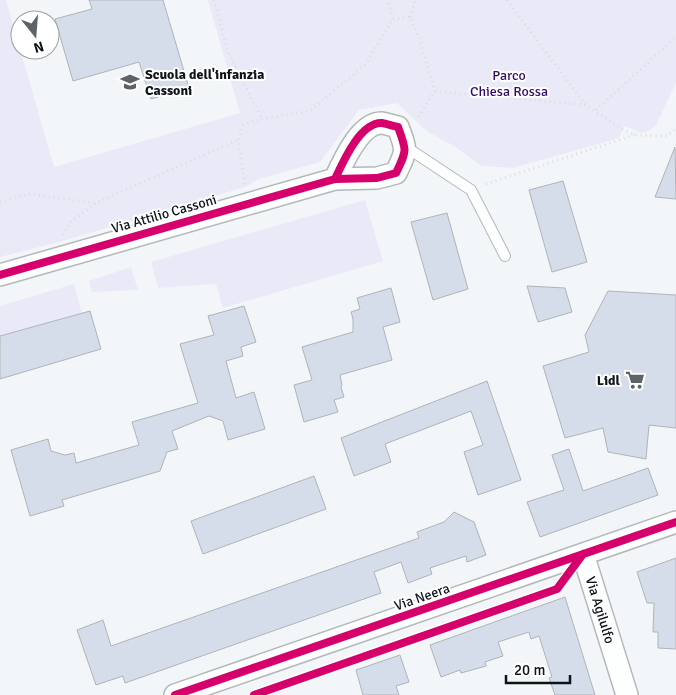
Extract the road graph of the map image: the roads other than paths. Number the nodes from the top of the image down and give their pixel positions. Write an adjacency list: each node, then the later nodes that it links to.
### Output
1 (406, 147): 2 (street, Via Attilio Cassoni); 2 (street); 3 (lane)
2 (335, 179): 4 (street, Via Attilio Cassoni)
3 (505, 256)
4 (0, 275)
5 (676, 522): 6 (street, Via Neera)
6 (583, 554): 7 (street, Via Neera); 8 (street, Via Agilulfo)
7 (175, 695)
8 (627, 695)

